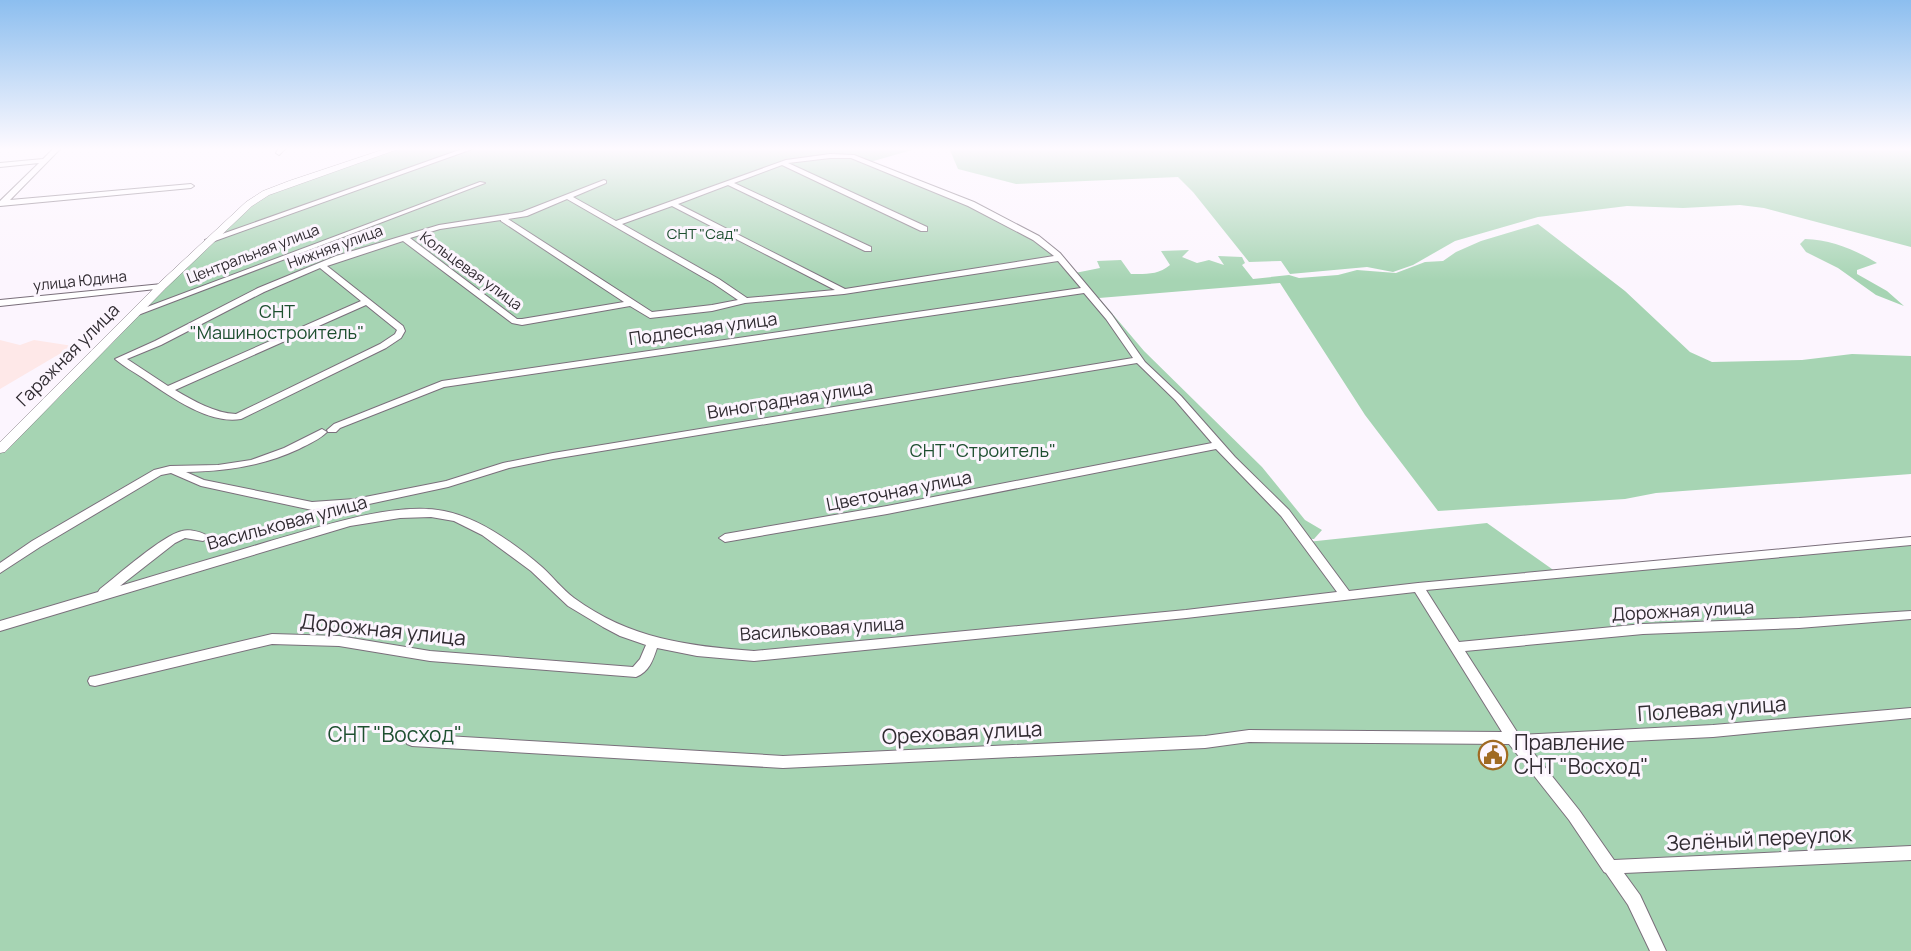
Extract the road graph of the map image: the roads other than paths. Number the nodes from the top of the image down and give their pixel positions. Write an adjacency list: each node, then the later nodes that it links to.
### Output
1 (13, 192): 13 (street)
2 (123, 192): 13 (street)
3 (268, 192): 18 (street)
4 (345, 192): 18 (street)
5 (457, 192): 29 (street, Центральная улица)
6 (579, 192): 11 (street, Нижняя улица)
7 (701, 192): 12 (street)
8 (748, 192): 19 (street)
9 (845, 192): 16 (street)
10 (942, 192): 20 (street)
11 (568, 197): 14 (street, Нижняя улица); 15 (street)
12 (671, 203): 15 (street); 24 (street)
13 (1, 204)
14 (504, 219): 17 (street, Нижняя улица); 28 (street)
15 (616, 224): 26 (street)
16 (924, 229)
17 (402, 237): 21 (street, Нижняя улица); 28 (street, Кольцевая улица)
18 (209, 240): 22 (street)
19 (868, 249)
20 (1059, 258): 23 (street); 24 (street)
21 (321, 265): 25 (street); 31 (street, Нижняя улица)
22 (162, 286): 27 (street, улица Юдина); 29 (street, Гаражная улица)
23 (1087, 290): 30 (street); 34 (street, Подлесная улица)
24 (844, 292): 26 (street)
25 (368, 301): 31 (street); 31 (street)
26 (745, 301): 28 (street)
27 (0, 303)
28 (632, 303)
29 (135, 313): 33 (street, Гаражная улица)
30 (1139, 360): 32 (street); 34 (street, Виноградная улица)
31 (167, 390)
32 (1219, 445): 36 (street, Цветочная улица); 41 (street)
33 (0, 449)
34 (170, 469): 38 (street)
35 (203, 537): 40 (street, Васильковая улица)
36 (725, 538)
37 (1911, 541): 39 (street, Васильковая улица)
38 (0, 569)
39 (1418, 587): 41 (street, Васильковая улица); 45 (street)
40 (99, 596): 43 (street, Васильковая улица); 44 (street, Васильковая улица)
41 (1346, 596): 44 (street, Васильковая улица)
42 (1911, 615): 45 (street, Дорожная улица)
43 (0, 626)
44 (654, 642): 46 (street, Дорожная улица)
45 (1456, 647): 49 (street)
46 (95, 681)
47 (1911, 713): 49 (street, Полевая улица)
48 (412, 740): 49 (street, Ореховая улица)
49 (1515, 740): 51 (street)
50 (1911, 853): 51 (street, Зелёный переулок)
51 (1609, 867): 52 (street)
52 (1658, 951)

